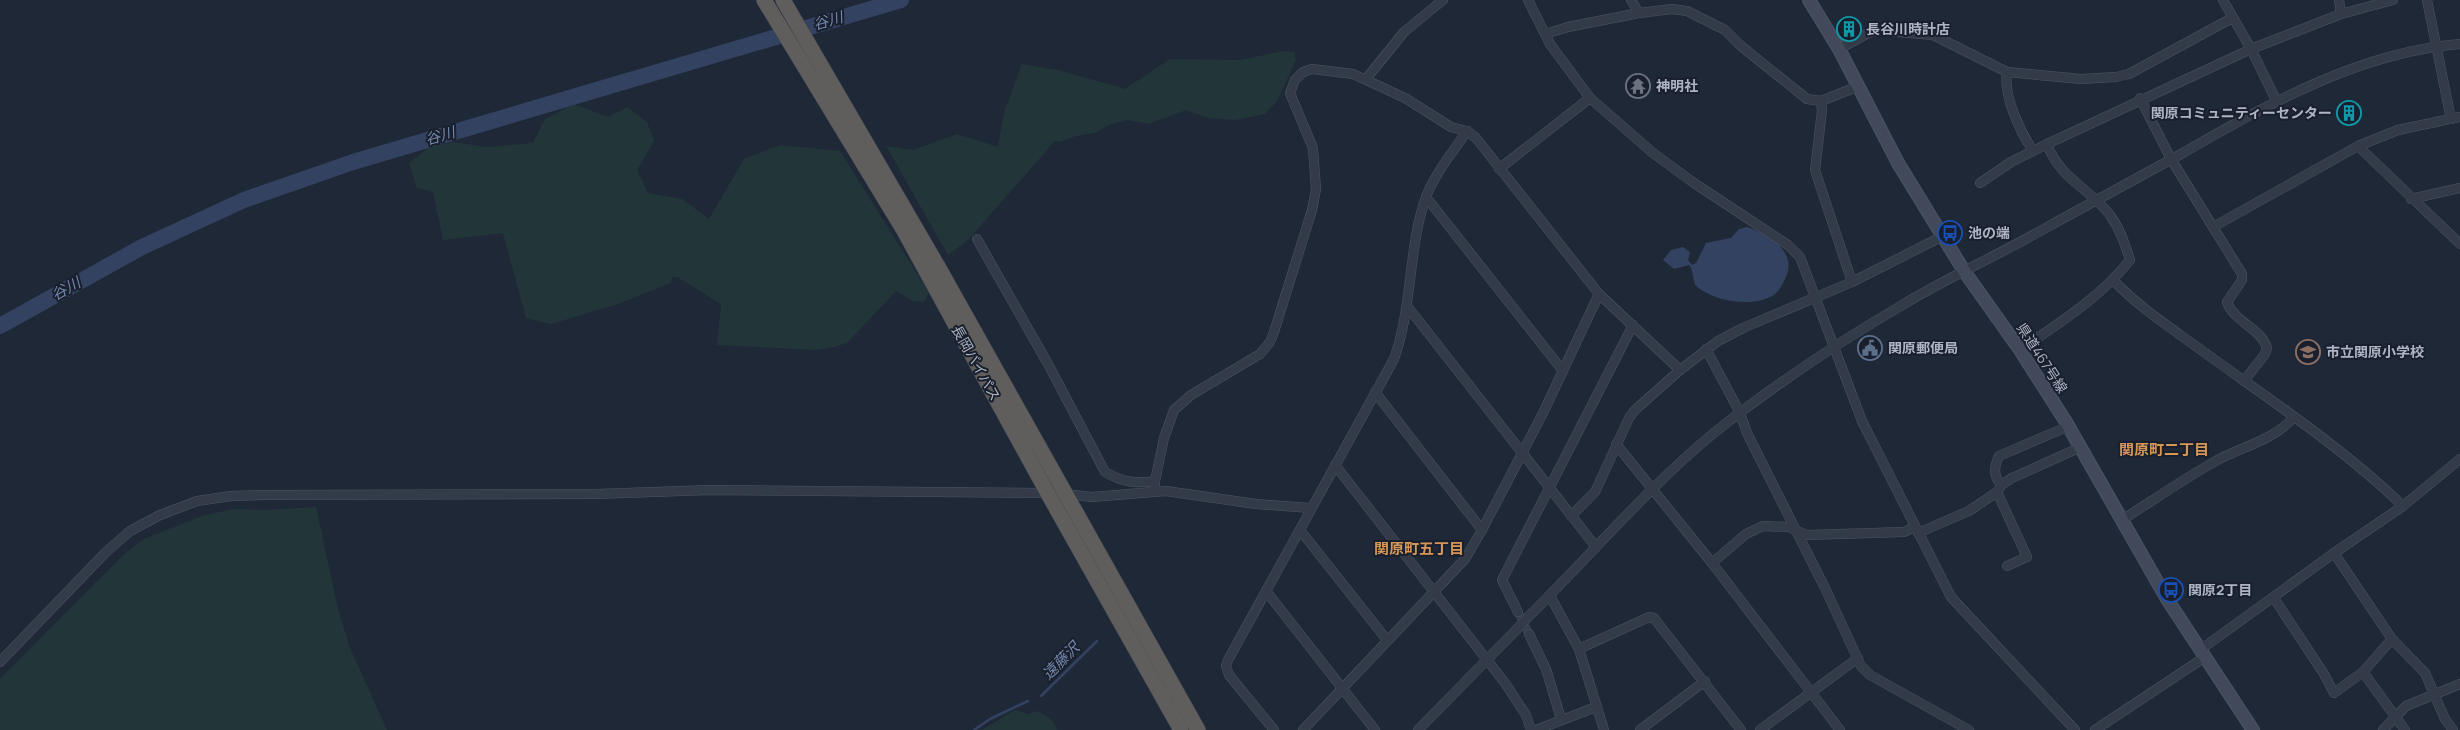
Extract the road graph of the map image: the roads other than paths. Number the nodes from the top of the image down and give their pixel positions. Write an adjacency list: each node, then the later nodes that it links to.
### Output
1 (764, 0): 71 (highway, 長岡バイパス)
2 (1443, 0): 22 (street)
3 (1528, 0): 16 (street)
4 (1631, 0): 13 (street)
5 (1679, 0): 12 (street)
6 (1809, 0): 19 (main road, 県道467号線)
7 (2222, 0): 15 (street)
8 (2339, 0): 14 (street)
9 (2393, 0): 14 (street)
10 (2427, 0): 18 (street)
11 (786, 4): 72 (highway, 長岡バイパス)
12 (1672, 9): 13 (street); 26 (street)
13 (1639, 13): 16 (street)
14 (2341, 14): 20 (street)
15 (2232, 18): 20 (street); 21 (street)
16 (1545, 34): 24 (street)
17 (2460, 44): 18 (street)
18 (2436, 46): 27 (street); 28 (street)
19 (1839, 48): 21 (street); 23 (main road, 県道467号線)
20 (2251, 49): 25 (street); 27 (street)
21 (2007, 72): 32 (street)
22 (1366, 79): 29 (street); 66 (street)
23 (1859, 86): 26 (street); 41 (main road, 県道467号線)
24 (1590, 98): 34 (street); 48 (street)
25 (2140, 98): 30 (street); 33 (street)
26 (1821, 101): 46 (street)
27 (2277, 102): 33 (street)
28 (2455, 118): 31 (street)
29 (1467, 132): 34 (street); 37 (street)
30 (2047, 144): 32 (street); 39 (street)
31 (2358, 146): 38 (street); 40 (street)
32 (2033, 151): 35 (street)
33 (2171, 159): 39 (street); 40 (street)
34 (1499, 169): 47 (street)
35 (1980, 183)
36 (2460, 188): 38 (street)
37 (1426, 197): 49 (street); 55 (street)
38 (2412, 199): 43 (street)
39 (2095, 200): 44 (street); 45 (street)
40 (2213, 227): 56 (street)
41 (1943, 236): 44 (main road, 県道467号線); 46 (street)
42 (977, 239): 66 (street)
43 (2460, 244)
44 (1964, 271): 51 (street); 53 (main road, 県道467号線)
45 (2114, 281): 53 (street); 56 (street)
46 (1852, 282): 48 (street)
47 (1599, 294): 50 (street); 55 (street)
48 (1816, 299): 51 (street); 52 (street)
49 (1407, 306): 57 (street); 63 (street)
50 (1634, 325): 54 (street); 68 (street)
51 (1833, 348): 58 (street); 80 (street)
52 (1706, 349): 54 (street); 58 (street)
53 (2020, 350): 60 (main road, 県道467号線)
54 (1680, 370): 61 (street)
55 (1562, 371): 63 (street)
56 (2244, 381): 59 (street)
57 (1375, 392): 65 (street); 78 (street)
58 (1740, 413): 69 (street); 79 (street)
59 (2294, 417): 73 (street); 76 (street)
60 (2069, 426): 62 (main road, 県道467号線); 67 (street)
61 (1616, 444): 69 (street); 75 (street)
62 (2081, 447): 67 (street); 76 (main road, 県道467号線)
63 (1522, 453): 68 (street); 78 (street)
64 (2459, 458): 73 (street)
65 (1335, 465): 74 (street); 86 (street)
66 (1155, 481): 70 (street)
67 (1999, 488): 80 (street); 84 (street)
68 (1549, 489): 75 (street); 89 (street)
69 (1653, 490): 81 (street); 83 (street)
70 (1155, 491): 72 (street); 74 (street)
71 (1046, 492): 72 (street); 97 (street); 107 (highway, 長岡バイパス)
72 (1065, 494): 108 (highway, 長岡バイパス)
73 (2403, 506): 82 (street)
74 (1310, 508): 77 (street)
75 (1571, 516): 81 (street)
76 (2122, 520): 94 (main road, 県道467号線)
77 (1300, 530): 85 (street); 92 (street)
78 (1482, 530): 86 (street)
79 (1796, 530): 80 (street); 83 (street); 95 (street)
80 (1916, 530): 121 (street)
81 (1596, 547): 87 (street)
82 (2334, 553): 88 (street); 91 (street)
83 (1712, 563): 102 (street)
84 (2008, 566)
85 (1266, 591): 101 (street); 109 (street)
86 (1435, 593): 92 (street); 96 (street)
87 (1550, 596): 93 (street); 96 (street, bridge)
88 (2274, 598): 94 (street); 98 (street)
89 (1518, 612)
90 (1529, 634): 106 (street)
91 (2392, 639): 98 (street); 103 (street)
92 (1387, 640): 101 (street)
93 (1579, 649): 99 (street); 104 (street)
94 (2202, 654): 122 (street); 123 (main road, 県道467号線)
95 (1858, 658): 102 (street); 120 (street)
96 (1487, 659): 112 (street); 113 (street)
97 (0, 662)
98 (2363, 672): 105 (street)
99 (1705, 682): 116 (street); 117 (street)
100 (2460, 684): 103 (street)
101 (1342, 688): 110 (street); 111 (street)
102 (1810, 692): 118 (street); 119 (street)
103 (2435, 693): 105 (street); 126 (street)
104 (1596, 707): 106 (street); 115 (street)
105 (2395, 716): 124 (street); 125 (street)
106 (1561, 719): 114 (street)
107 (1181, 730)
108 (1198, 730)
109 (1274, 730)
110 (1304, 730)
111 (1375, 730)
112 (1418, 730)
113 (1531, 730)
114 (1536, 730)
115 (1604, 730)
116 (1640, 730)
117 (1741, 730)
118 (1760, 730)
119 (1840, 730)
120 (1969, 730)
121 (2075, 730)
122 (2096, 730)
123 (2253, 730)
124 (2383, 730)
125 (2405, 730)
126 (2453, 730)

